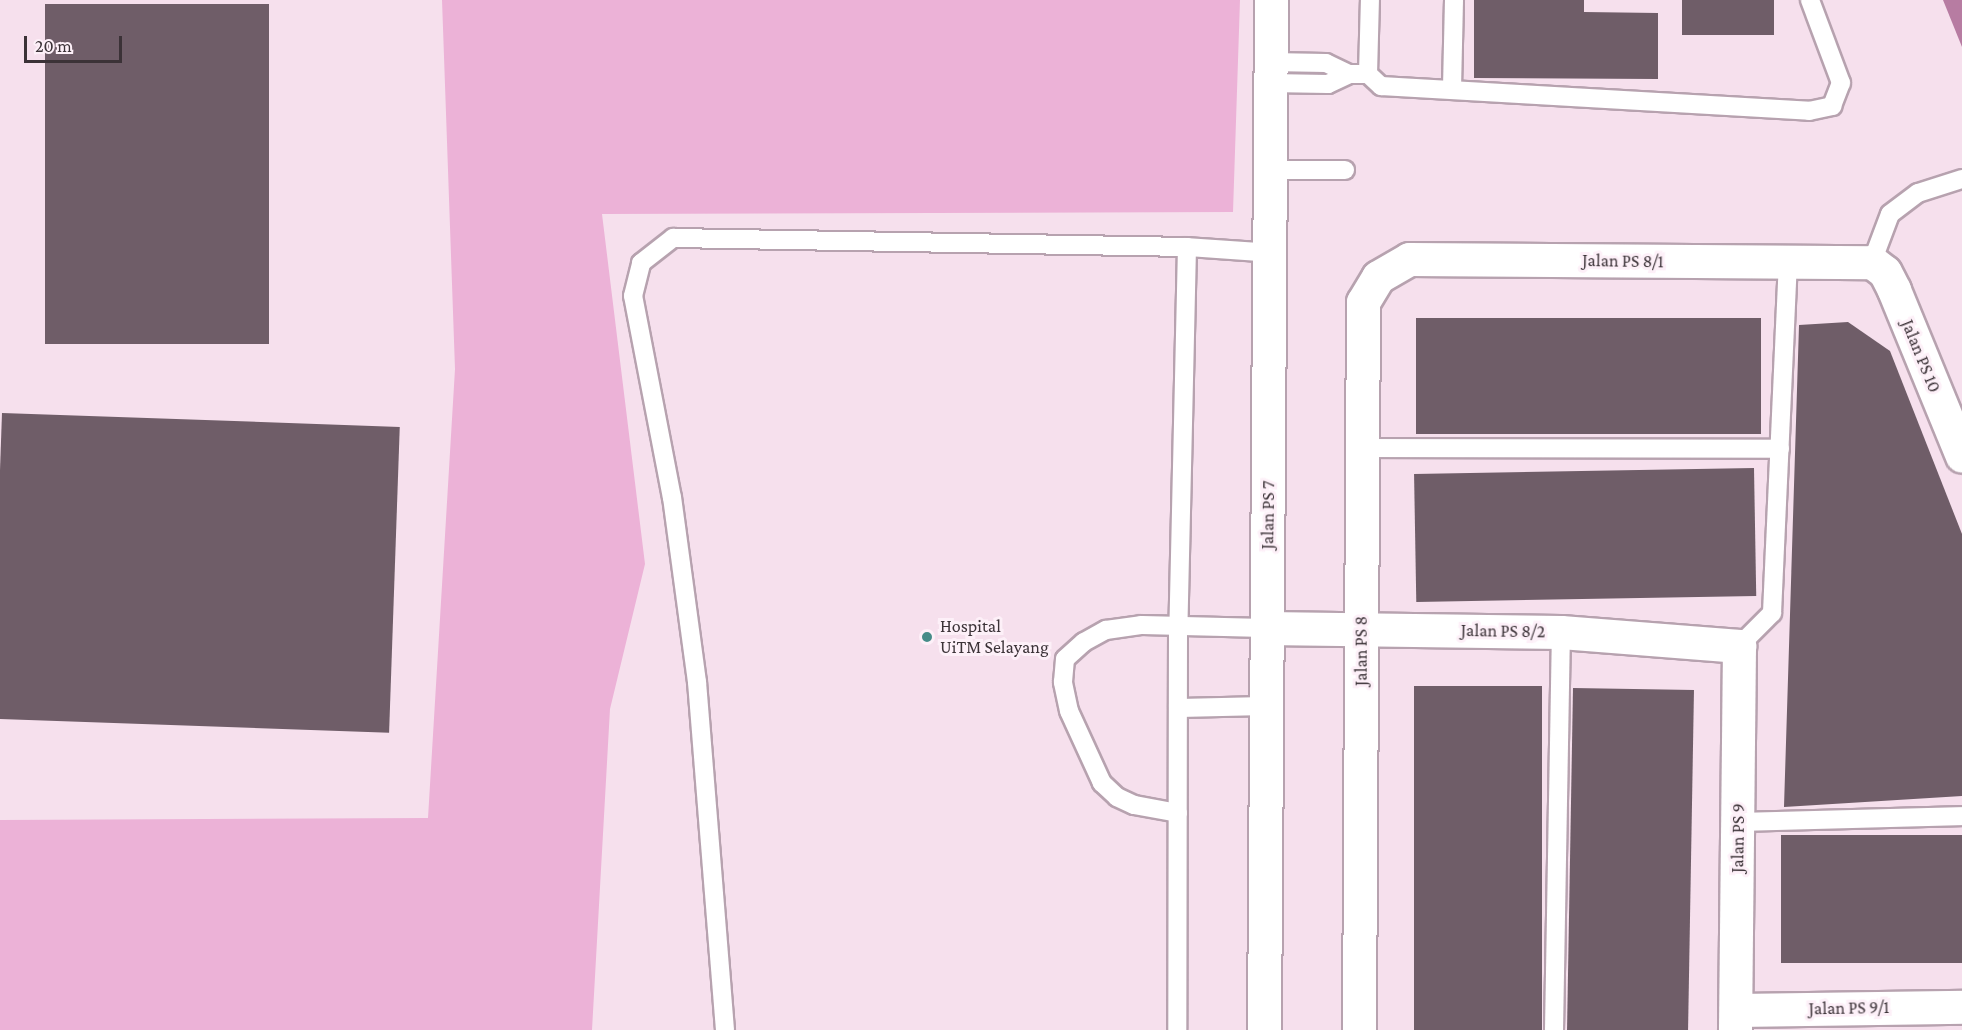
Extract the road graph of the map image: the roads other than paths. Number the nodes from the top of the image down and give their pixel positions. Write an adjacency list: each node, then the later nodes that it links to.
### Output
1 (1271, 0): 5 (street, Jalan PS 7)
2 (1370, 0): 6 (lane)
3 (1454, 0): 7 (lane)
4 (1810, 0): 7 (lane)
5 (1270, 72): 6 (lane); 8 (street, Jalan PS 7)
6 (1368, 74): 7 (lane)
7 (1452, 88)
8 (1272, 170): 9 (lane); 12 (street, Jalan PS 7)
9 (1345, 170)
10 (1962, 178): 13 (lane)
11 (1187, 247): 12 (lane); 20 (lane); 31 (lane)
12 (1272, 253): 19 (street, Jalan PS 7)
13 (1872, 262): 14 (street, Jalan PS 8/1); 18 (street, Jalan PS 10)
14 (1788, 263): 15 (street, Jalan PS 8/1); 17 (lane)
15 (1378, 277): 16 (street, Jalan PS 8)
16 (1362, 448): 17 (lane); 21 (street, Jalan PS 8)
17 (1780, 449): 23 (lane)
18 (1962, 456)
19 (1266, 628): 20 (lane); 21 (street, Jalan PS 8/2); 24 (street, Jalan PS 7)
20 (1179, 629): 25 (lane); 26 (lane)
21 (1361, 629): 22 (street, Jalan PS 8/2); 34 (street, Jalan PS 8)
22 (1561, 632): 23 (street, Jalan PS 8/2); 35 (lane)
23 (1739, 646): 28 (street, Jalan PS 9)
24 (1266, 706): 25 (lane); 33 (street, Jalan PS 7)
25 (1178, 708): 26 (lane)
26 (1178, 813): 32 (lane)
27 (1962, 816): 28 (lane)
28 (1738, 822): 30 (street, Jalan PS 9)
29 (1962, 1007): 30 (street, Jalan PS 9/1)
30 (1735, 1020)
31 (726, 1030)
32 (1177, 1030)
33 (1264, 1030)
34 (1359, 1030)
35 (1554, 1030)

